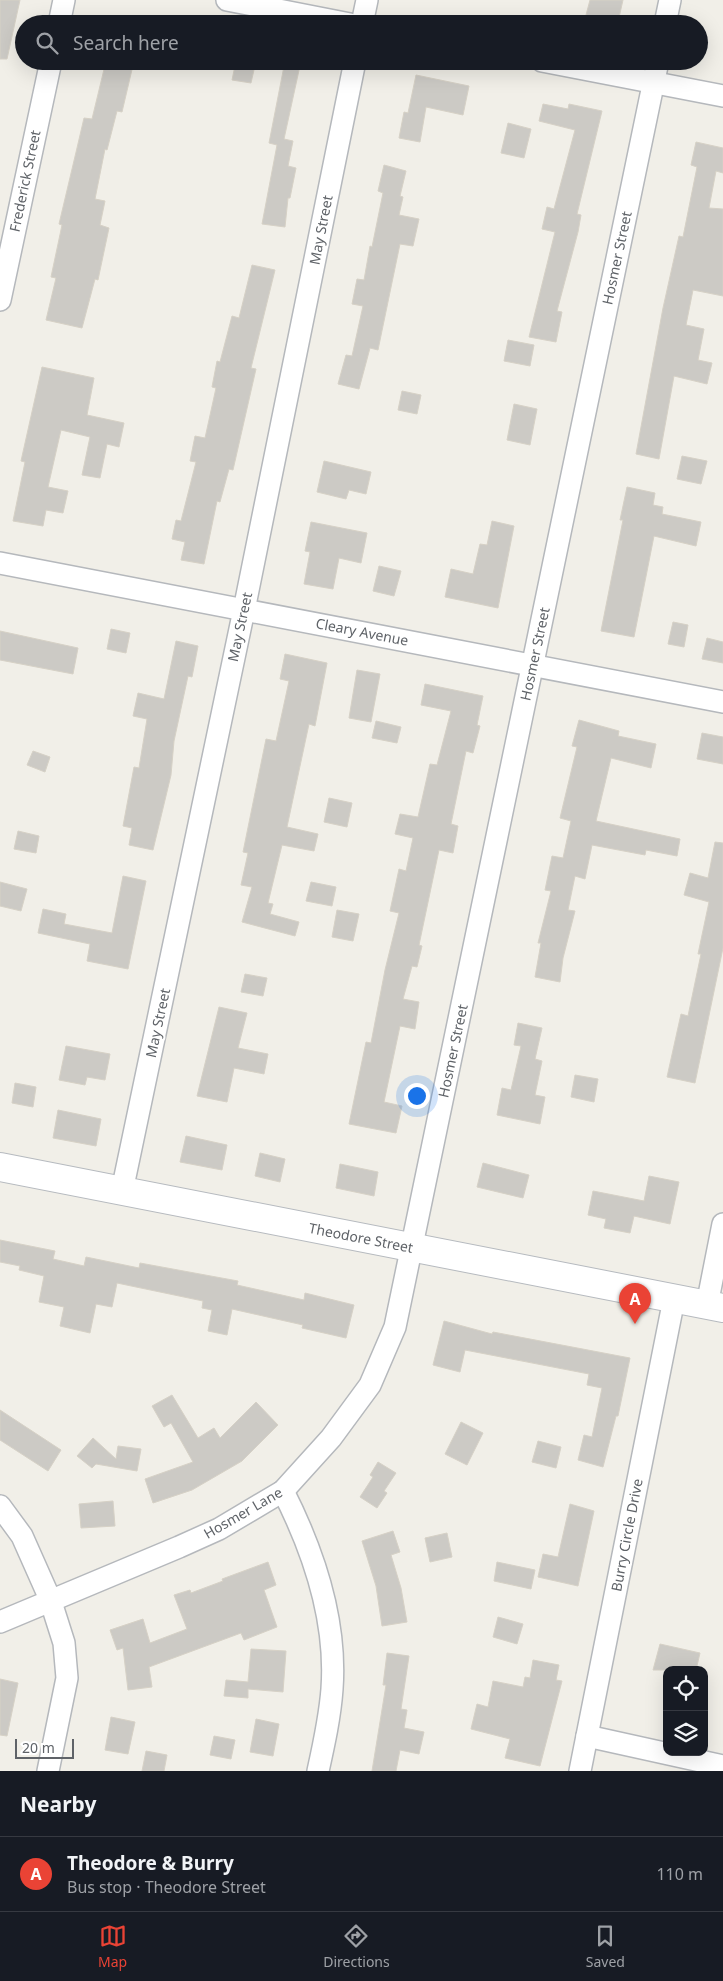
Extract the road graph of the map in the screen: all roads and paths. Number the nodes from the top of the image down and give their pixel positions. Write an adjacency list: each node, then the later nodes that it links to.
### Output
1 (64, 0): 5 (street)
2 (227, 0): 6 (street)
3 (367, 0): 7 (street)
4 (670, 0): 8 (street)
5 (61, 15)
6 (304, 15)
7 (364, 15)
8 (667, 15)
9 (49, 70): 15 (street, Frederick Street)
10 (353, 70): 17 (street, May Street)
11 (588, 70): 13 (street)
12 (656, 70): 13 (street, Hosmer Street)
13 (654, 83): 14 (street); 18 (street, Hosmer Street)
14 (723, 96)
15 (0, 300)
16 (0, 563): 17 (street, Cleary Avenue)
17 (244, 610): 18 (street, Cleary Avenue); 21 (street, May Street)
18 (533, 665): 19 (street, Cleary Avenue); 23 (street, Hosmer Street)
19 (723, 702)
20 (0, 1167): 21 (main road, Theodore Street)
21 (122, 1191): 23 (main road, Theodore Street)
22 (723, 1224): 25 (street)
23 (412, 1248): 24 (main road, Theodore Street); 26 (street, Hosmer Lane)
24 (674, 1299): 25 (main road, Theodore Street); 30 (street, Burry Circle Drive)
25 (715, 1307)
26 (283, 1491): 28 (street, Hosmer Lane); 33 (street)
27 (0, 1506): 28 (street)
28 (50, 1599): 29 (street, Hosmer Lane); 32 (street)
29 (0, 1622)
30 (587, 1736): 31 (street); 34 (street, Burry Circle Drive)
31 (723, 1766)
32 (48, 1771)
33 (318, 1771)
34 (580, 1771)

